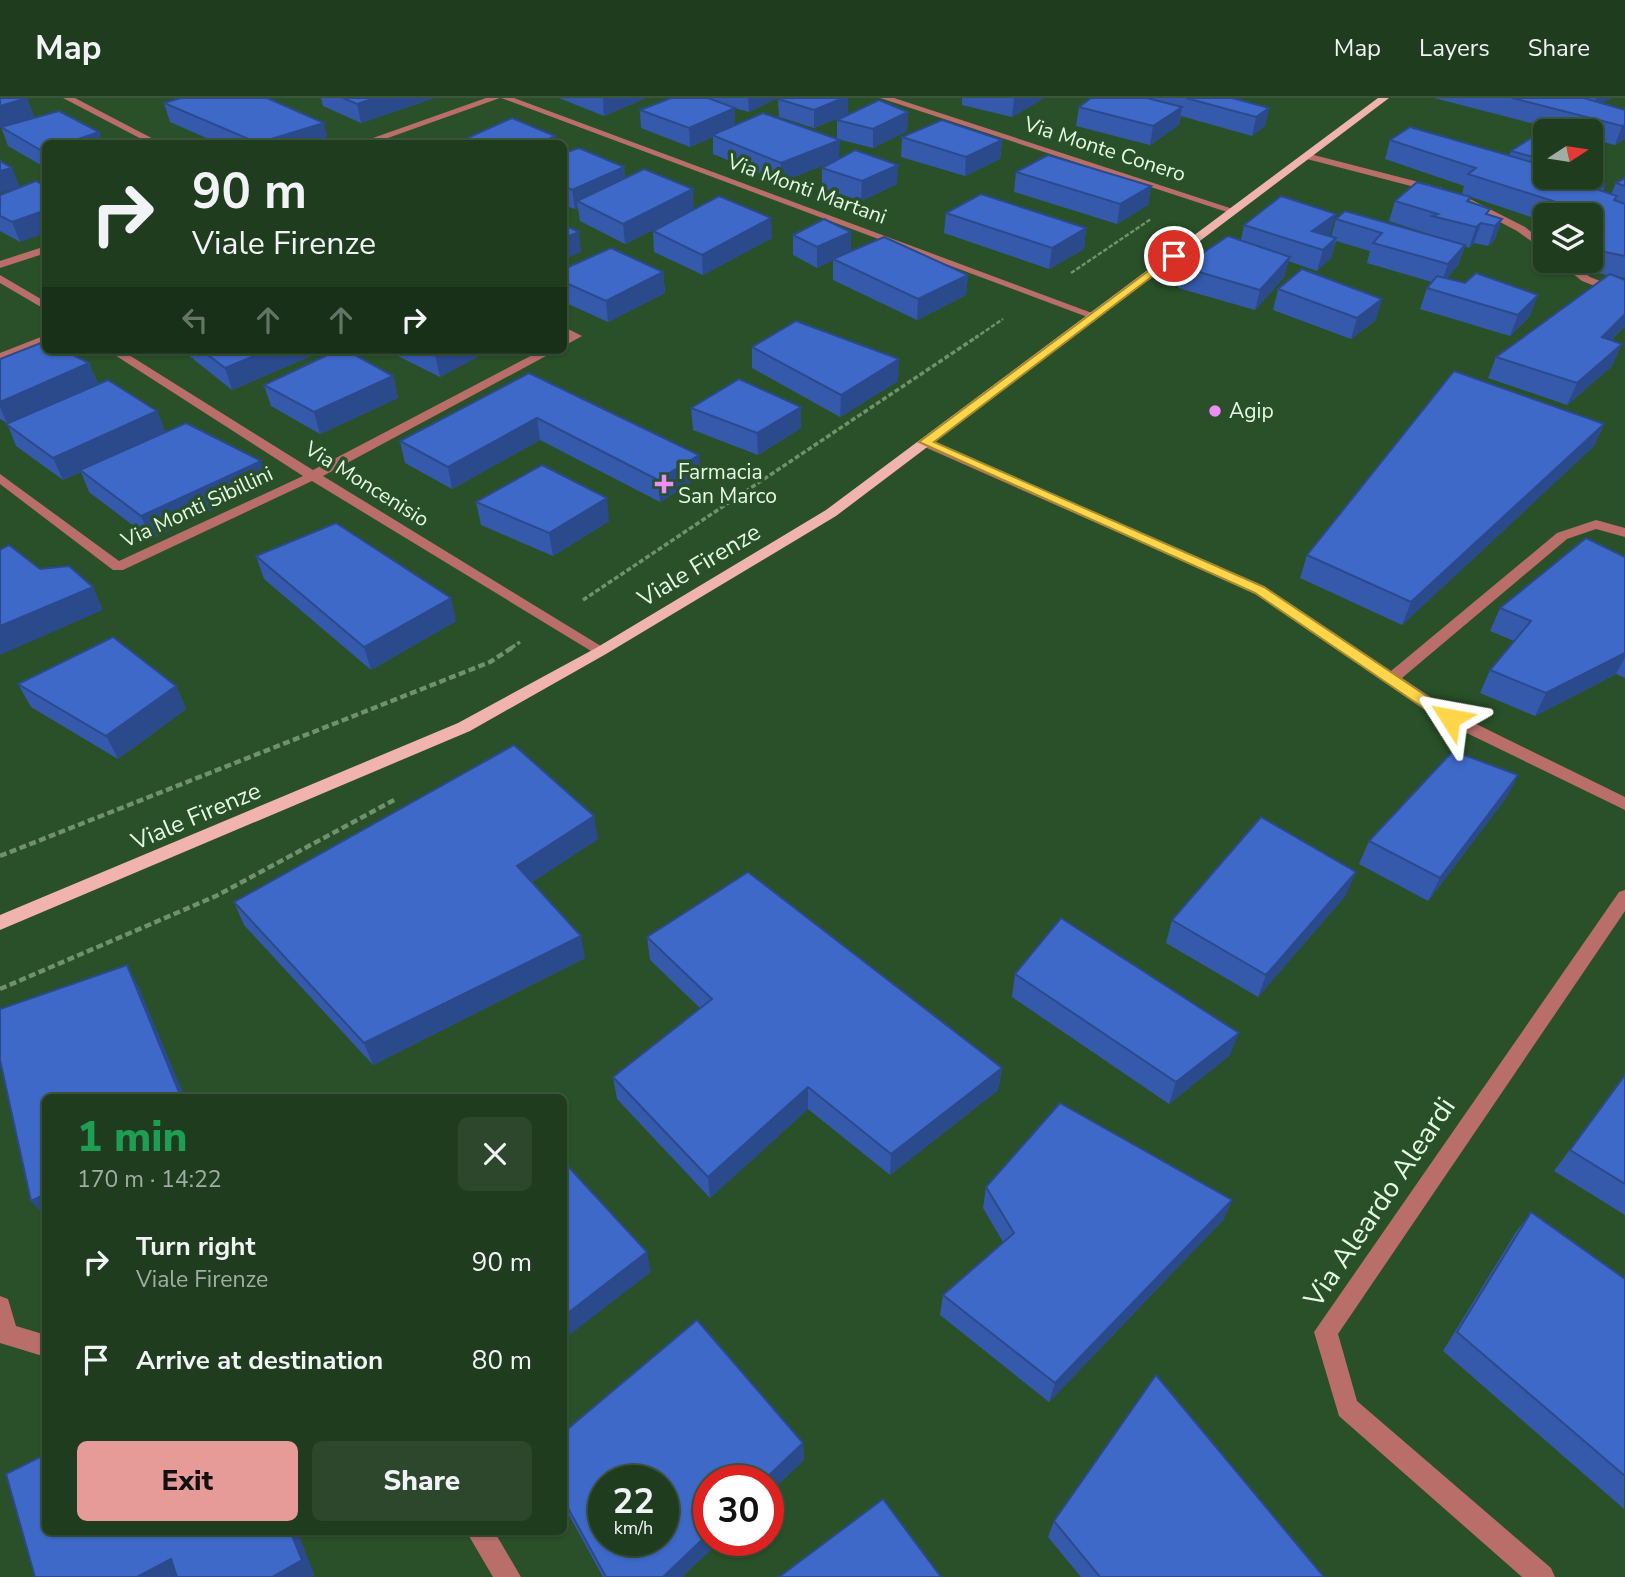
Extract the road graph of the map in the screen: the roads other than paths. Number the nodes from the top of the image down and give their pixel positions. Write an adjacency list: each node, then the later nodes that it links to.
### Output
1 (68, 98): 6 (street)
2 (495, 98): 7 (street)
3 (506, 98): 17 (street, Via Monti Martani)
4 (885, 98): 9 (street, Via Monte Conero)
5 (1384, 98): 8 (main road, Viale Firenze)
6 (151, 140)
7 (372, 140)
8 (1306, 156): 9 (main road, Viale Firenze); 10 (street)
9 (1234, 211): 17 (main road, Viale Firenze)
10 (1533, 238)
11 (42, 251): 12 (street)
12 (0, 265)
13 (1578, 273): 15 (street)
14 (0, 278): 16 (street)
15 (1625, 295)
16 (42, 304)
17 (1094, 316): 24 (main road, Viale Firenze)
18 (567, 332): 20 (street)
19 (42, 340): 23 (street)
20 (567, 342)
21 (119, 354): 25 (street, Via Moncenisio)
22 (543, 354): 25 (street)
23 (0, 357)
24 (925, 442): 28 (main road, Viale Firenze); 29 (street)
25 (313, 476): 26 (street, Via Monti Sibillini); 28 (street, Via Moncenisio)
26 (0, 478)
27 (1625, 533): 29 (street)
28 (601, 651): 32 (main road, Viale Firenze)
29 (1391, 679): 30 (street)
30 (1625, 804)
31 (1625, 897): 37 (street, Via Aleardo Aleardi)
32 (0, 923)
33 (0, 1307): 34 (street)
34 (42, 1345)
35 (482, 1535): 36 (street)
36 (509, 1577)
37 (1542, 1577)

